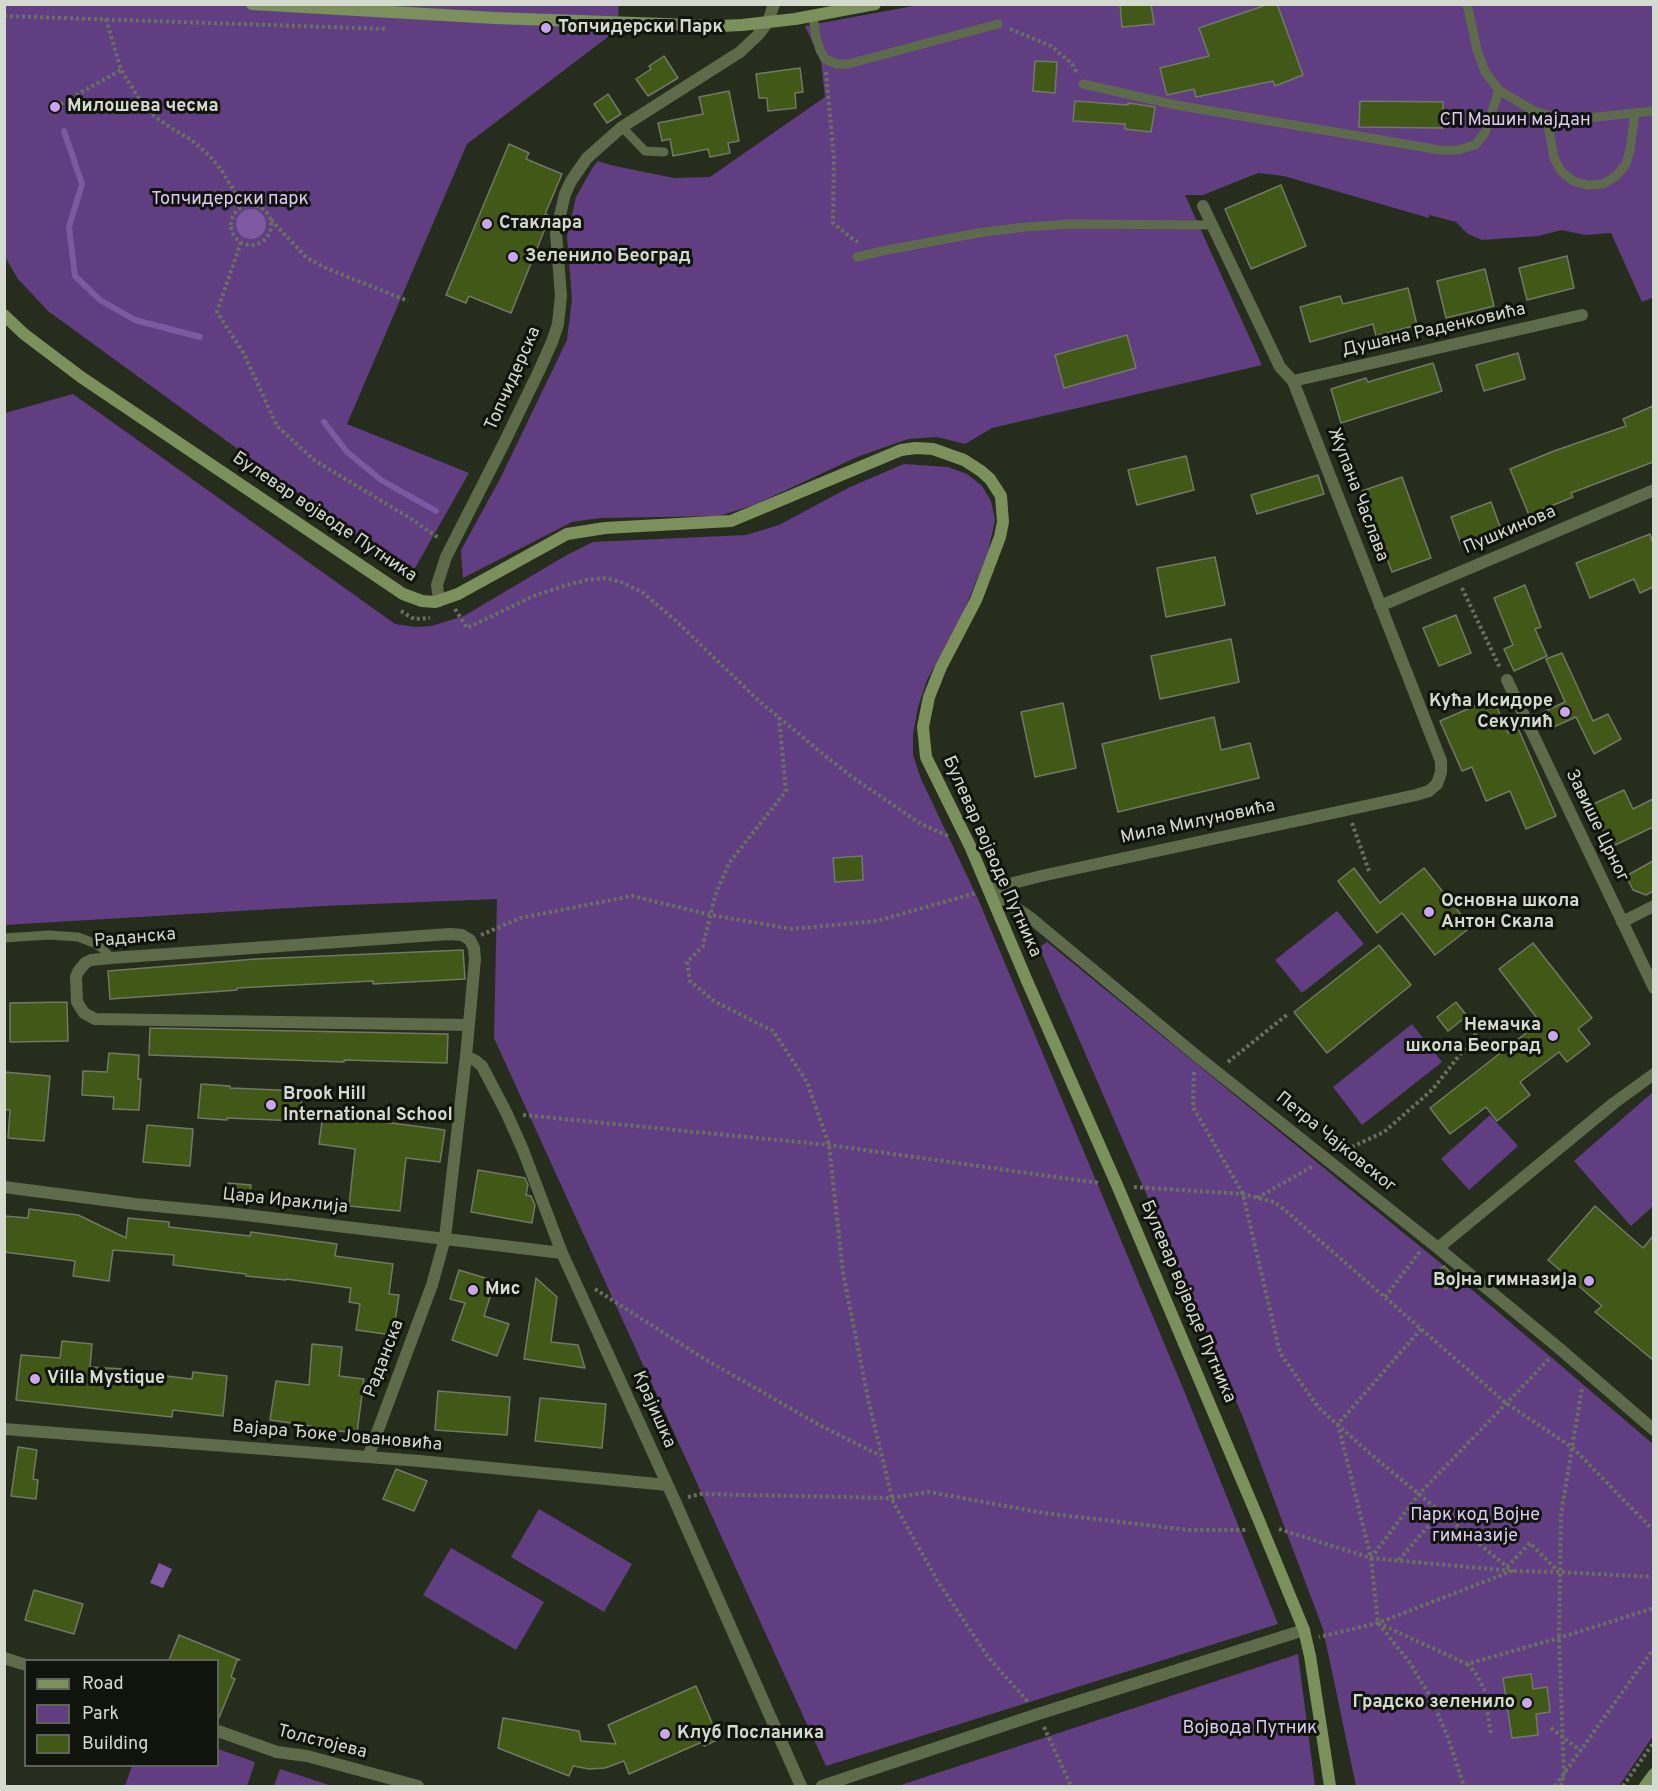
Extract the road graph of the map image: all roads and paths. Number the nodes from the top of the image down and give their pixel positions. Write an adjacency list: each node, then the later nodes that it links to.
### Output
1 (252, 4): 8 (street)
2 (774, 4): 8 (street, Топчидерска)
3 (875, 4): 6 (street)
4 (1467, 4): 14 (lane)
5 (4, 16): 7 (path)
6 (813, 16): 8 (street); 11 (lane)
7 (106, 19): 10 (path); 12 (path)
8 (768, 22): 19 (street, Топчидерска)
9 (998, 24): 11 (lane); 13 (path)
10 (399, 30)
11 (825, 59): 26 (path)
12 (121, 70): 15 (path); 21 (path)
13 (1083, 84): 14 (lane)
14 (1499, 90): 18 (lane)
15 (55, 107)
16 (1653, 111): 17 (lane)
17 (1635, 113): 18 (lane); 18 (lane)
18 (1546, 114)
19 (622, 127): 20 (lane); 33 (street, Топчидерска)
20 (664, 152)
21 (243, 206): 23 (path); 25 (path)
22 (1203, 206): 24 (street, Жупана Часлава)
23 (271, 220): 25 (path); 28 (path)
24 (1212, 225): 26 (lane); 31 (street, Жупана Часлава)
25 (241, 242): 33 (path)
26 (882, 250): 27 (lane)
27 (857, 257)
28 (408, 301)
29 (4, 315): 35 (street, Булевар војводе Путника)
30 (1582, 315): 31 (street, Душана Раденковића)
31 (1293, 381): 36 (street, Жупана Часлава)
32 (1653, 490): 34 (street, Пушкинова)
33 (451, 546): 35 (street, Топчидерска)
34 (1456, 573): 36 (street, Пушкинова); 38 (path)
35 (439, 601): 42 (street, Булевар војводе Путника)
36 (1380, 606): 40 (street, Жупана Часлава)
37 (454, 608): 39 (path)
38 (1507, 680): 47 (street, Завише Црног)
39 (779, 717): 42 (path); 46 (path)
40 (1416, 795): 41 (street, Мила Милуновића)
41 (1347, 808): 43 (path); 44 (street, Мила Милуновића)
42 (970, 846): 44 (street, Булевар војводе Путника)
43 (1369, 871)
44 (989, 889): 46 (path); 56 (street, Петра Чајковског); 62 (street, Булевар војводе Путника)
45 (1653, 906): 47 (street)
46 (711, 915): 49 (path); 60 (path)
47 (1622, 922): 51 (street, Завише Црног)
48 (4, 938): 50 (lane)
49 (470, 940): 50 (street, Раданска); 54 (street, Раданска)
50 (111, 958): 54 (street, Раданска)
51 (1653, 988)
52 (1288, 1014): 56 (path)
53 (1486, 1022): 61 (path)
54 (468, 1025): 55 (street, Раданска)
55 (466, 1056): 59 (street, Крајишка); 66 (street, Раданска)
56 (1216, 1071): 61 (street, Петра Чајковског)
57 (1653, 1074): 67 (street)
58 (1193, 1077): 64 (path)
59 (507, 1114): 60 (path); 68 (street, Крајишка)
60 (829, 1144): 62 (path); 79 (path)
61 (1326, 1159): 65 (path); 67 (street, Петра Чајковског)
62 (1117, 1185): 64 (path); 86 (street, Булевар војводе Путника)
63 (4, 1187): 66 (street, Цара Ираклија)
64 (1243, 1194): 65 (path); 75 (path)
65 (1256, 1198): 70 (path)
66 (445, 1238): 68 (street, Цара Ираклија); 80 (street, Раданска)
67 (1433, 1245): 70 (path); 72 (street, Петра Чајковског)
68 (561, 1253): 69 (street, Крајишка)
69 (572, 1274): 79 (path); 81 (street, Крајишка)
70 (1385, 1297): 71 (path)
71 (1421, 1329): 74 (path); 75 (path)
72 (1559, 1348): 73 (street, Петра Чајковског); 74 (path)
73 (1585, 1372): 77 (street, Петра Чајковског); 78 (path)
74 (1506, 1403): 78 (path); 82 (path)
75 (1338, 1424): 82 (path); 88 (path)
76 (4, 1429): 80 (street, Вајара Ђоке Јовановића)
77 (1653, 1430)
78 (1573, 1448): 87 (path); 92 (path)
79 (882, 1456): 83 (path)
80 (368, 1457): 81 (street, Вајара Ђоке Јовановића)
81 (667, 1485): 84 (street, Крајишка)
82 (1419, 1494): 85 (path); 88 (path)
83 (891, 1498): 84 (path); 86 (path); 103 (path)
84 (674, 1499): 113 (street, Крајишка)
85 (1441, 1511): 89 (path); 90 (path)
86 (1263, 1530): 88 (path); 96 (street, Булевар војводе Путника)
87 (1653, 1531)
88 (1371, 1558): 89 (path); 95 (path)
89 (1399, 1561): 91 (path)
90 (1506, 1567): 91 (path); 92 (path)
91 (1512, 1571): 92 (path); 95 (path)
92 (1559, 1572): 93 (path); 97 (path)
93 (1653, 1577)
94 (1653, 1608): 97 (path)
95 (1378, 1623): 98 (path); 102 (path); 117 (path)
96 (1304, 1630): 98 (street, Булевар војводе Путника); 103 (street)
97 (1559, 1638): 102 (path); 107 (path)
98 (1308, 1644): 116 (street, Булевар војводе Путника)
99 (1653, 1648): 109 (path)
100 (4, 1658): 101 (street)
101 (24, 1664)
102 (1467, 1664): 106 (path)
103 (1038, 1714): 114 (street); 115 (path)
104 (1551, 1728): 107 (path)
105 (219, 1731): 112 (street, Толстојева)
106 (1491, 1734)
107 (1563, 1738): 109 (path); 111 (path)
108 (1653, 1742): 120 (path)
109 (1581, 1751): 111 (path)
110 (1653, 1774): 121 (street)
111 (1564, 1775): 118 (path); 119 (path)
112 (418, 1786)
113 (801, 1786)
114 (822, 1786)
115 (1071, 1786)
116 (1330, 1786)
117 (1464, 1786)
118 (1555, 1786)
119 (1561, 1786)
120 (1623, 1786)
121 (1645, 1786)

